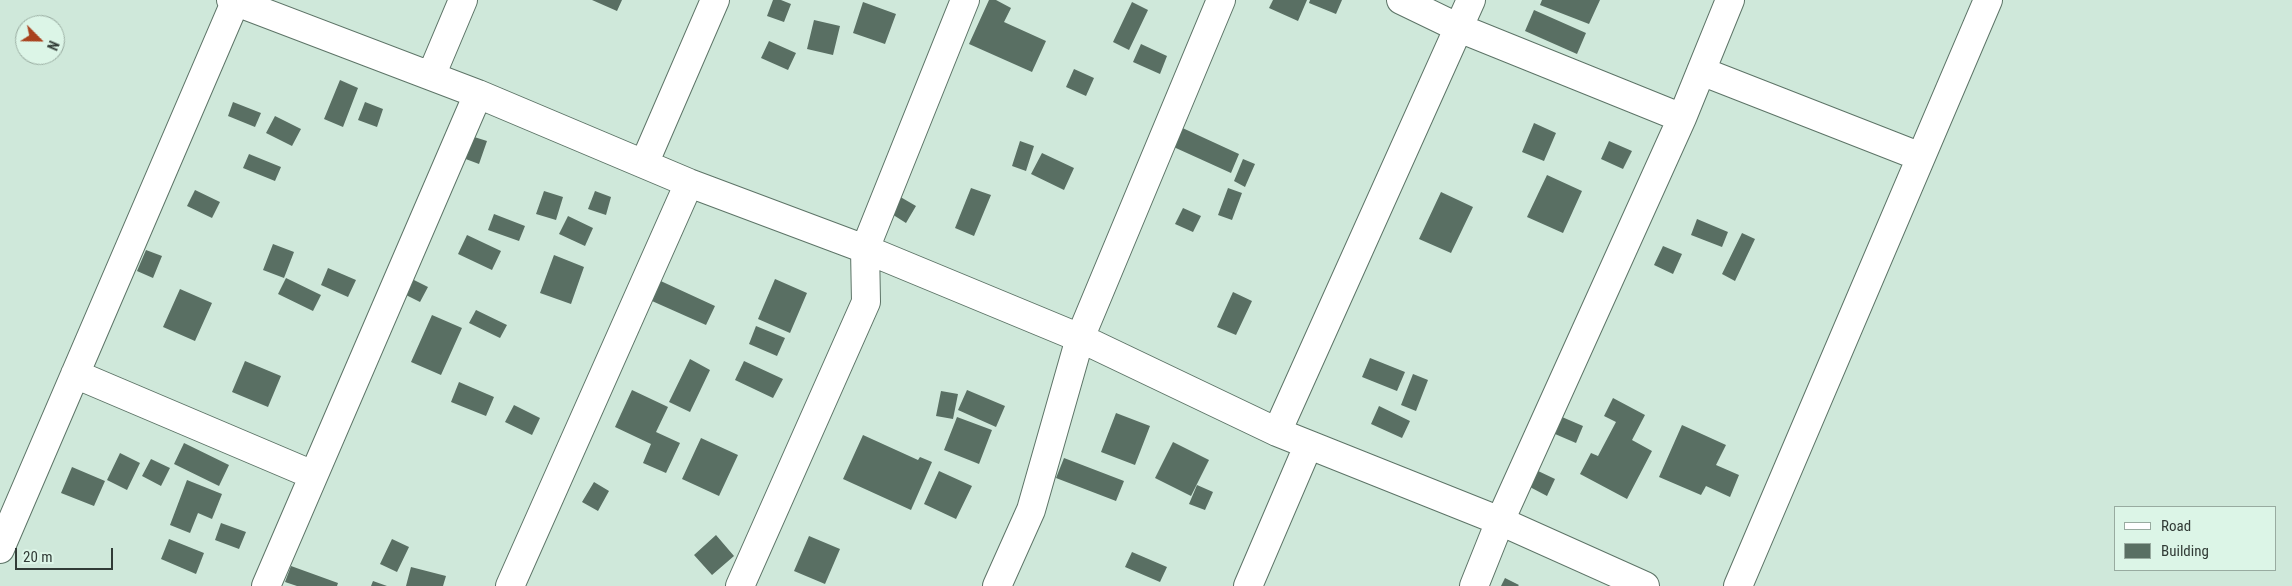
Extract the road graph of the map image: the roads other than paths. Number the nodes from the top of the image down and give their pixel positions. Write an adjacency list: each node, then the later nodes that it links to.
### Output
1 (464, 0): 12 (street)
2 (715, 0): 16 (street)
3 (965, 0): 18 (street)
4 (1221, 0): 19 (street)
5 (1401, 0): 10 (street)
6 (1471, 0): 10 (street)
7 (1730, 0): 11 (street)
8 (1988, 0): 15 (street)
9 (234, 1): 12 (street); 20 (street)
10 (1459, 28): 14 (street); 21 (street)
11 (1701, 71): 14 (street); 15 (street)
12 (431, 76): 13 (street)
13 (478, 94): 16 (street); 23 (street)
14 (1682, 118): 24 (street)
15 (1921, 157): 33 (street)
16 (644, 164): 17 (street)
17 (689, 183): 18 (street); 27 (street)
18 (865, 249): 19 (street); 28 (street)
19 (1080, 338): 21 (street); 29 (street)
20 (76, 374): 23 (street); 25 (street)
21 (1277, 432): 22 (street)
22 (1308, 446): 24 (street); 30 (street)
23 (313, 475): 26 (street)
24 (1500, 521): 31 (street); 32 (street)
25 (0, 549)
26 (266, 586)
27 (510, 586)
28 (740, 586)
29 (997, 586)
30 (1248, 586)
31 (1474, 586)
32 (1645, 586)
33 (1738, 586)

